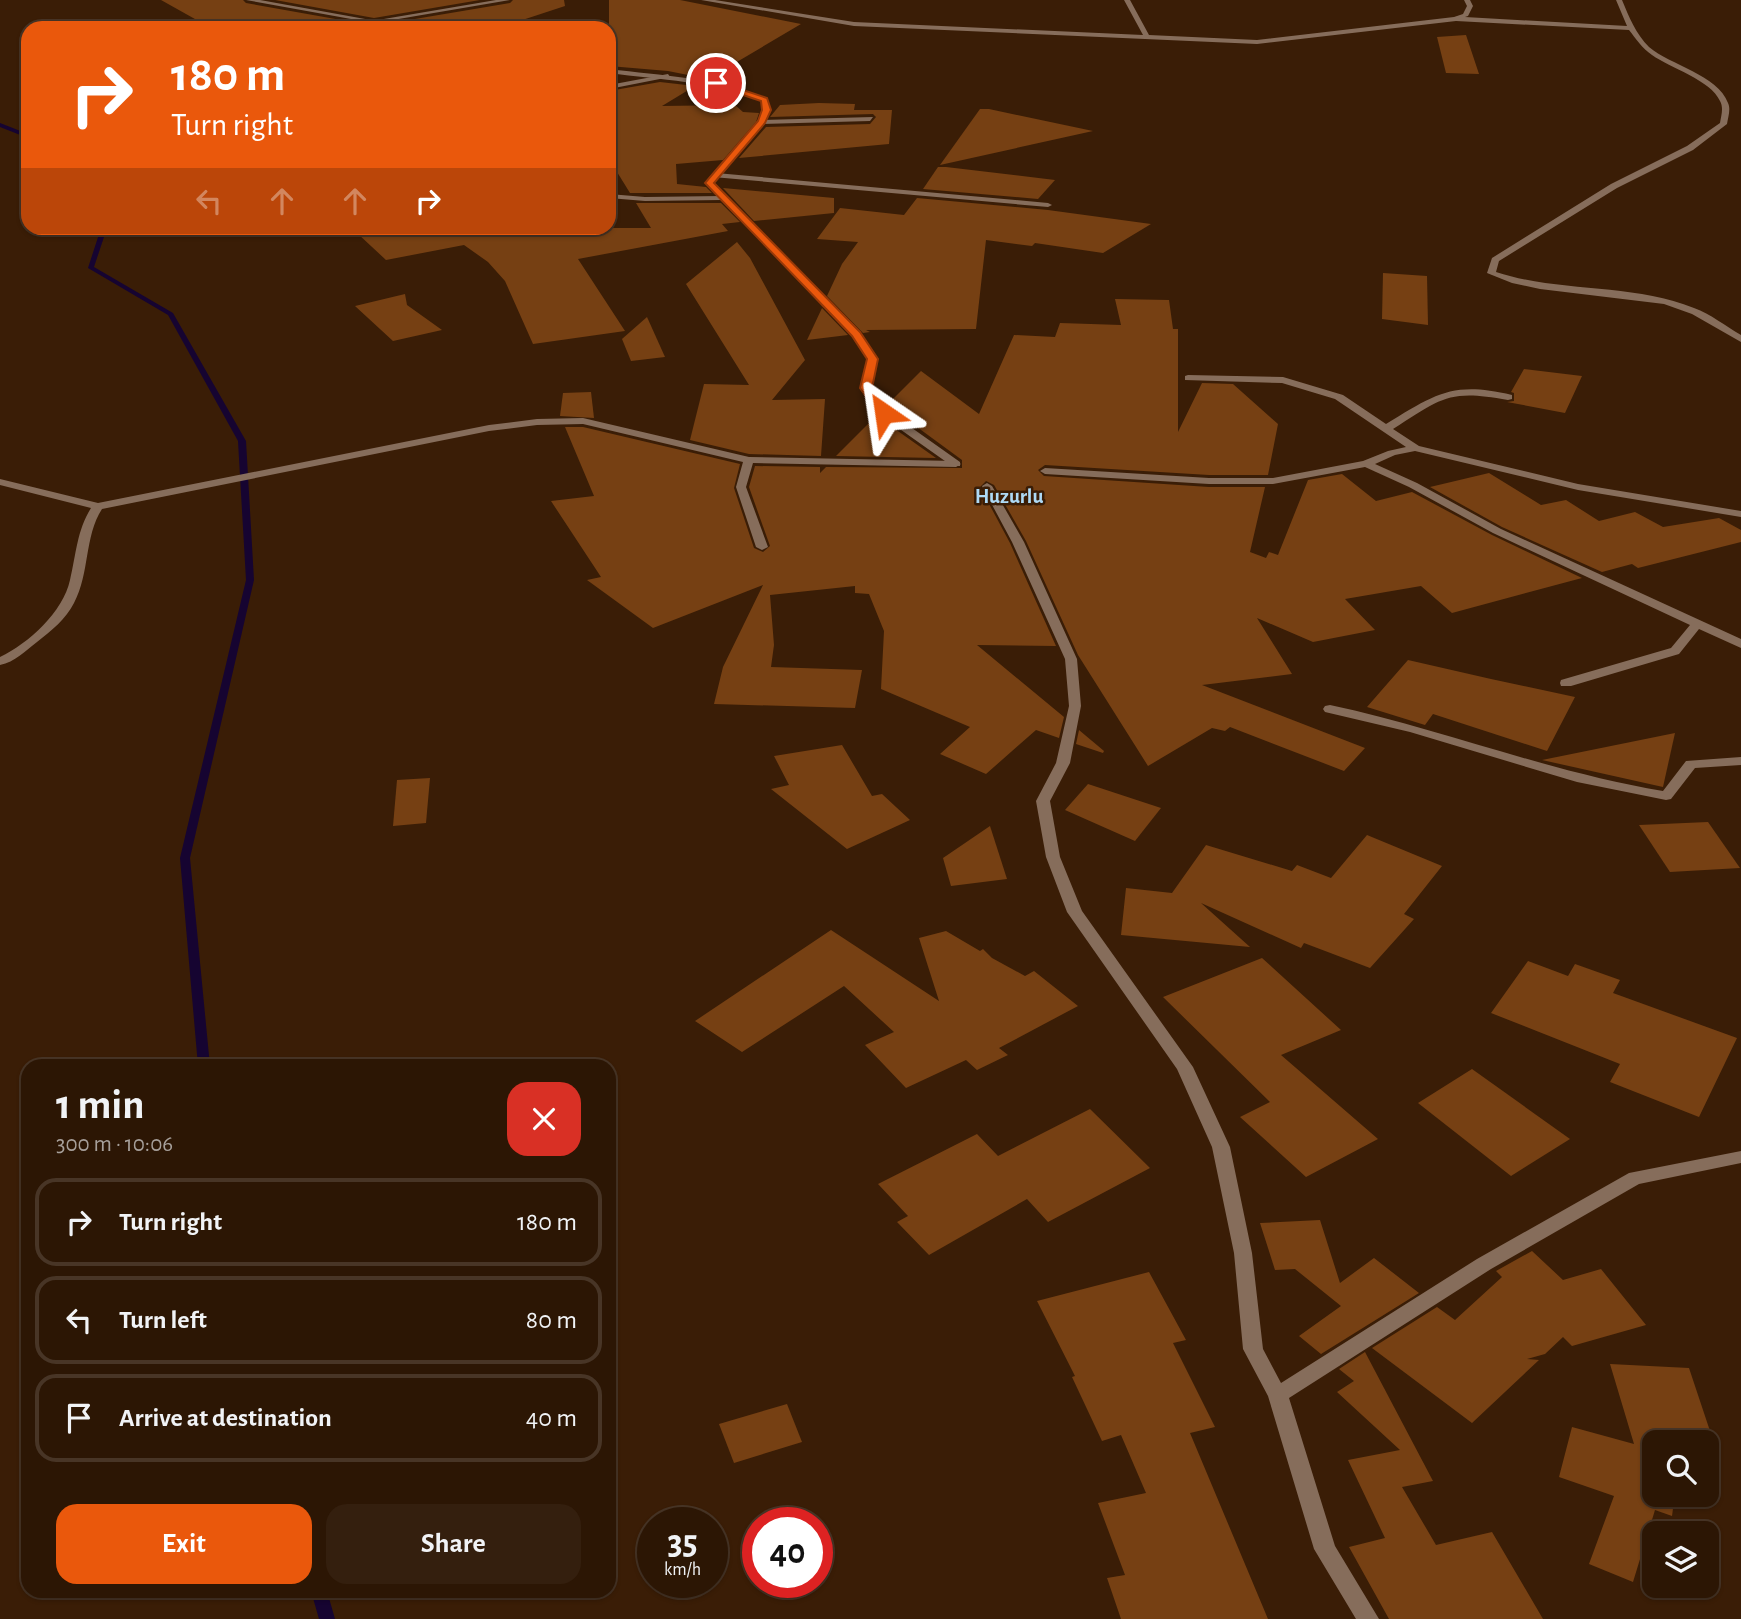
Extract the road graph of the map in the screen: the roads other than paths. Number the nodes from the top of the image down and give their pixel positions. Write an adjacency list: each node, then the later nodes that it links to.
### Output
1 (248, 0): 8 (street)
2 (507, 0): 8 (street)
3 (704, 0): 10 (street)
4 (1127, 0): 10 (street)
5 (1466, 0): 7 (street)
6 (1619, 0): 9 (street)
7 (1455, 19): 9 (street); 10 (street)
8 (375, 21)
9 (1630, 28): 20 (street)
10 (1147, 37)
11 (616, 72): 12 (street)
12 (668, 76): 13 (street); 15 (street)
13 (616, 86)
14 (870, 119): 15 (street)
15 (762, 121): 16 (street)
16 (716, 175): 18 (street); 19 (street)
17 (616, 197): 18 (street)
18 (722, 198): 25 (street)
19 (1048, 205)
20 (1741, 339)
21 (1188, 378): 23 (street)
22 (1508, 397): 23 (street)
23 (1387, 428): 24 (street)
24 (1415, 448): 26 (street); 31 (street)
25 (749, 460): 30 (street); 32 (street)
26 (1366, 464): 27 (street); 33 (street)
27 (1045, 471)
28 (0, 482): 30 (street)
29 (987, 486): 40 (street)
30 (98, 506): 35 (street)
31 (1741, 514)
32 (762, 547)
33 (1697, 624): 34 (street); 36 (street)
34 (1741, 644)
35 (0, 661)
36 (1566, 683)
37 (1330, 709): 38 (street)
38 (1741, 761)
39 (1741, 1157): 40 (street)
40 (1278, 1395): 41 (street)
41 (1368, 1619)

